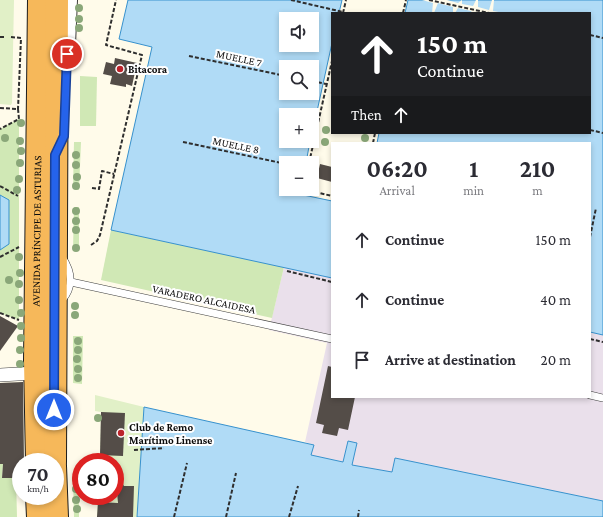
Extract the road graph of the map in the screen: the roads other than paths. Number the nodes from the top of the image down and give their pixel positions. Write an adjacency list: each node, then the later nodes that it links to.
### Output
1 (39, 0): 9 (highway, AVENIDA PRÍNCIPE DE ASTURIAS)
2 (56, 0): 4 (highway, AVENIDA PRÍNCIPE DE ASTURIAS)
3 (69, 0): 4 (street)
4 (55, 155): 5 (highway, AVENIDA PRÍNCIPE DE ASTURIAS)
5 (55, 249): 6 (lane); 7 (highway, AVENIDA PRÍNCIPE DE ASTURIAS)
6 (71, 282): 7 (lane); 8 (lane, VARADERO ALCAIDESA)
7 (55, 308): 14 (highway, AVENIDA PRÍNCIPE DE ASTURIAS)
8 (331, 339)
9 (36, 373): 10 (street); 13 (highway, AVENIDA PRÍNCIPE DE ASTURIAS)
10 (0, 375)
11 (591, 395): 12 (lane)
12 (603, 398)
13 (37, 453)
14 (55, 453)
15 (37, 505): 17 (highway)
16 (56, 505): 18 (highway)
17 (38, 517)
18 (56, 517)

